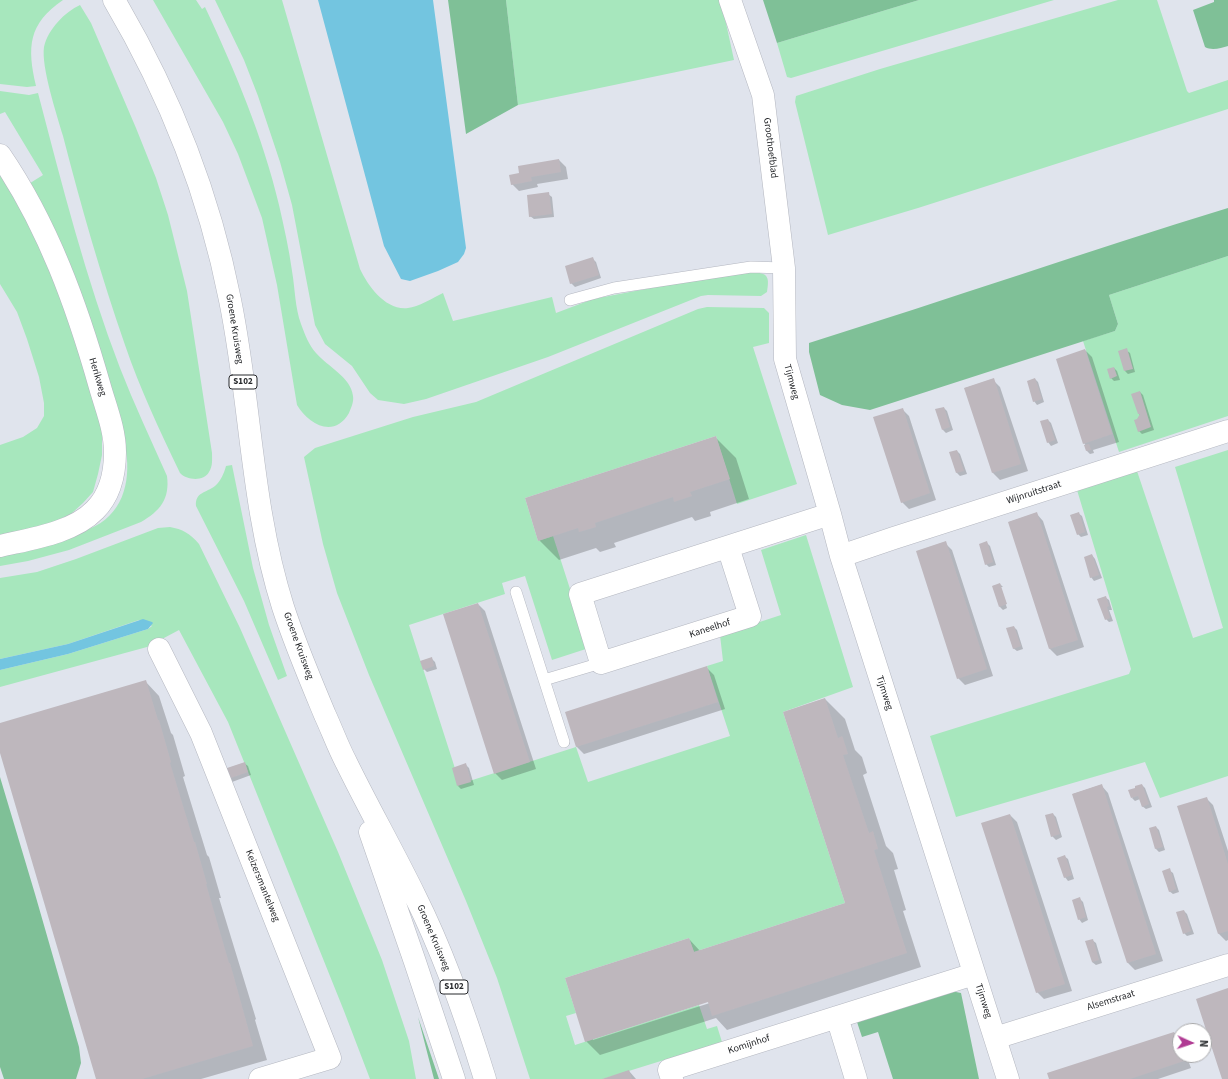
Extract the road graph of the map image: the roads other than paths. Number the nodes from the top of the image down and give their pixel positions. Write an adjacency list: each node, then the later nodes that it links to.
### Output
1 (114, 0): 17 (street, Groene Kruisweg / S102)
2 (730, 0): 4 (street, Groothoefblad)
3 (0, 155): 9 (street, Herikweg)
4 (784, 268): 5 (lane); 6 (street, Groothoefblad)
5 (570, 300)
6 (784, 302): 8 (street, Tijmweg)
7 (1228, 430): 11 (street, Wijnruitstraat)
8 (830, 514): 10 (street); 11 (street, Tijmweg)
9 (0, 546)
10 (728, 547): 14 (street); 14 (street, Kaneelhof)
11 (840, 556): 19 (street, Tijmweg)
12 (516, 592): 15 (lane)
13 (159, 649): 22 (street, Keizersmantelweg)
14 (601, 663): 15 (lane, Kaneelhof)
15 (544, 680): 16 (lane)
16 (564, 742)
17 (345, 761): 24 (street, Groene Kruisweg / S102); 25 (street, Groene Kruisweg / S102)
18 (1228, 964): 21 (street, Alsemstraat)
19 (974, 974): 20 (street, Komijnhof); 21 (street, Tijmweg)
20 (837, 1017): 26 (street, Komijnhof); 27 (street)
21 (995, 1038): 28 (street, Tijmweg)
22 (290, 1075): 23 (street, Keizersmantelweg)
23 (260, 1079)
24 (454, 1079)
25 (485, 1079)
26 (672, 1079)
27 (856, 1079)
28 (1008, 1079)

